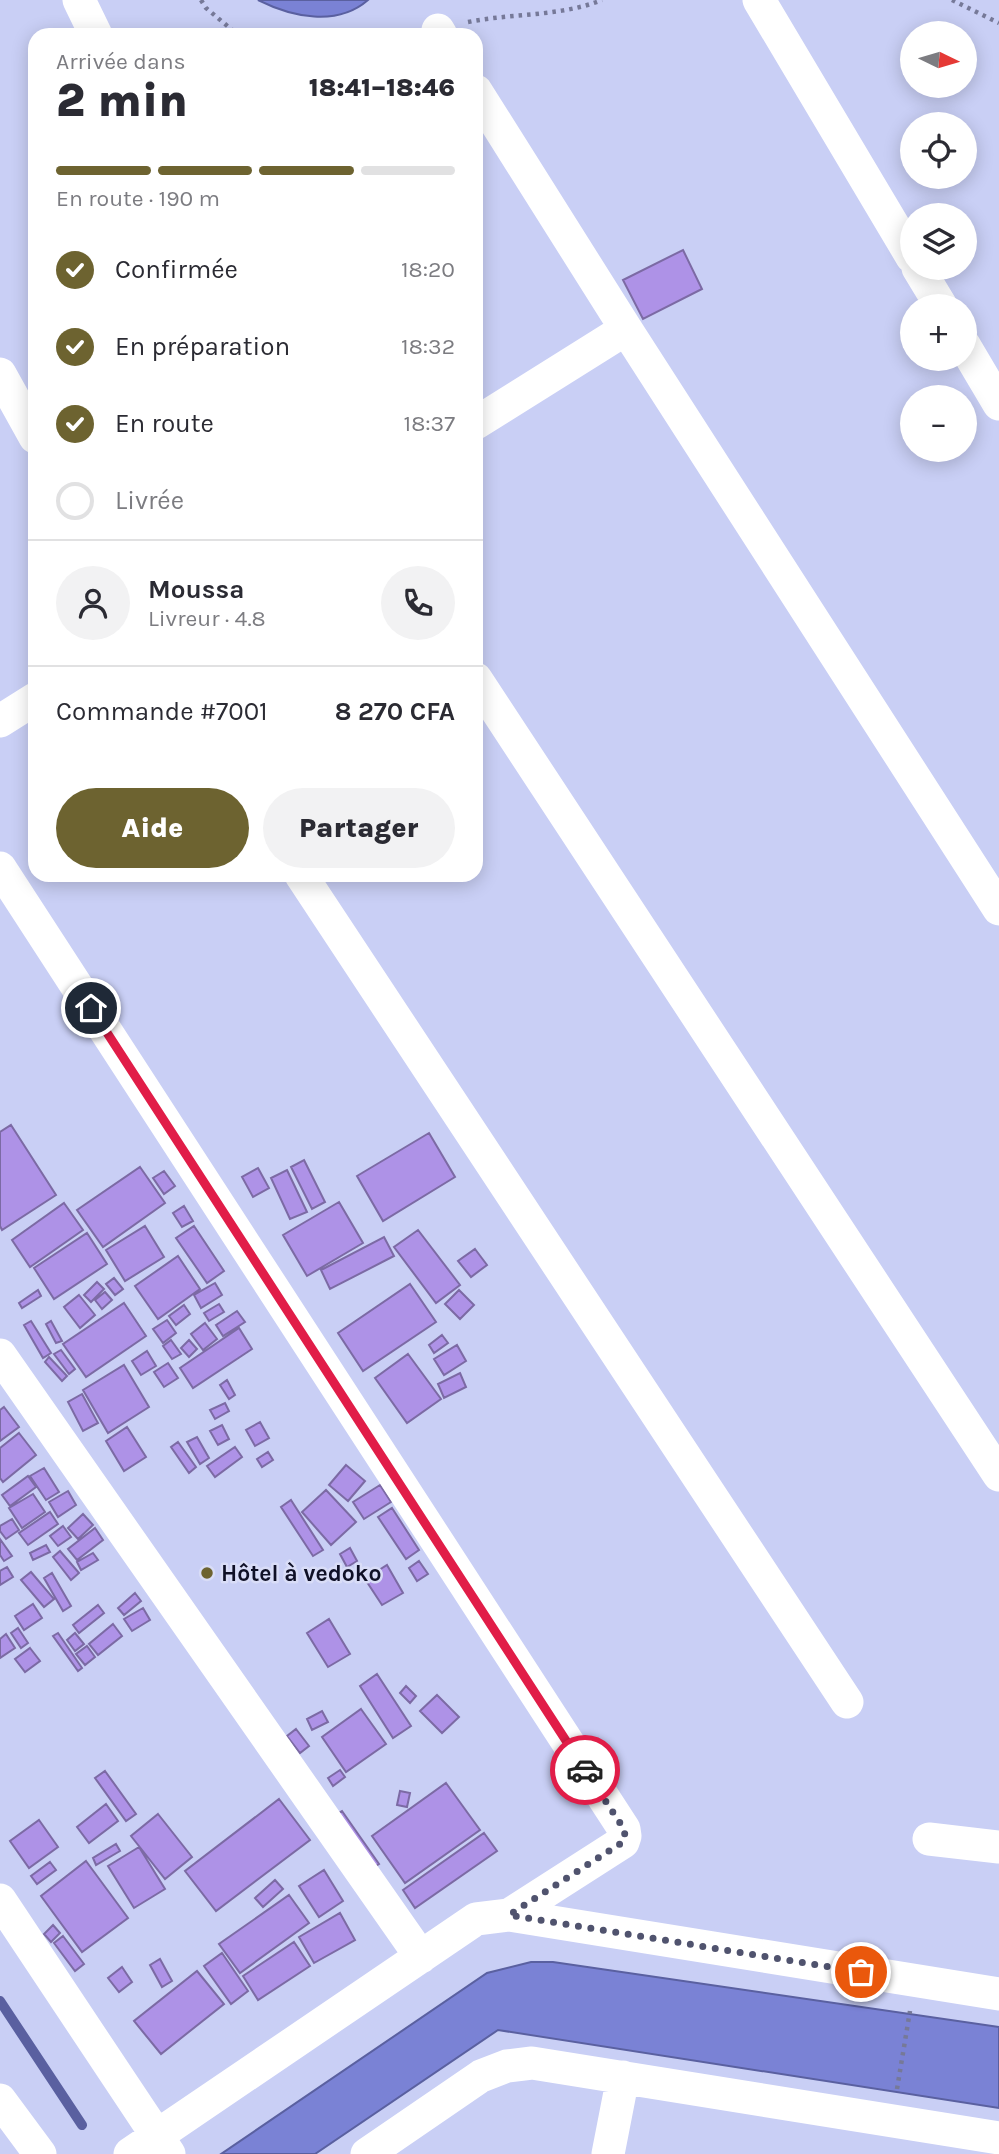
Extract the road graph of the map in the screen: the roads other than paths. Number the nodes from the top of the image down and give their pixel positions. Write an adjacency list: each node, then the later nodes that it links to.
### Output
1 (79, 0): 3 (street)
2 (759, 0): 5 (street)
3 (93, 28)
4 (483, 102): 6 (street)
5 (900, 237)
6 (626, 329): 10 (street); 17 (street)
7 (977, 367): 9 (street)
8 (0, 374): 11 (street)
9 (999, 404)
10 (483, 419)
11 (28, 424)
12 (483, 690): 19 (street)
13 (28, 703): 14 (street)
14 (0, 721)
15 (0, 868): 24 (street)
16 (306, 882): 20 (street)
17 (999, 909)
18 (0, 1356): 25 (street)
19 (999, 1475)
20 (846, 1702)
21 (929, 1839): 22 (street)
22 (999, 1847)
23 (0, 1900): 30 (street)
24 (509, 1915): 25 (street); 26 (street)
25 (421, 1957): 30 (street)
26 (999, 1994)
27 (623, 2077): 29 (street); 32 (street); 33 (street)
28 (0, 2101): 31 (street)
29 (999, 2138)
30 (152, 2148)
31 (40, 2154)
32 (367, 2154)
33 (608, 2154)

